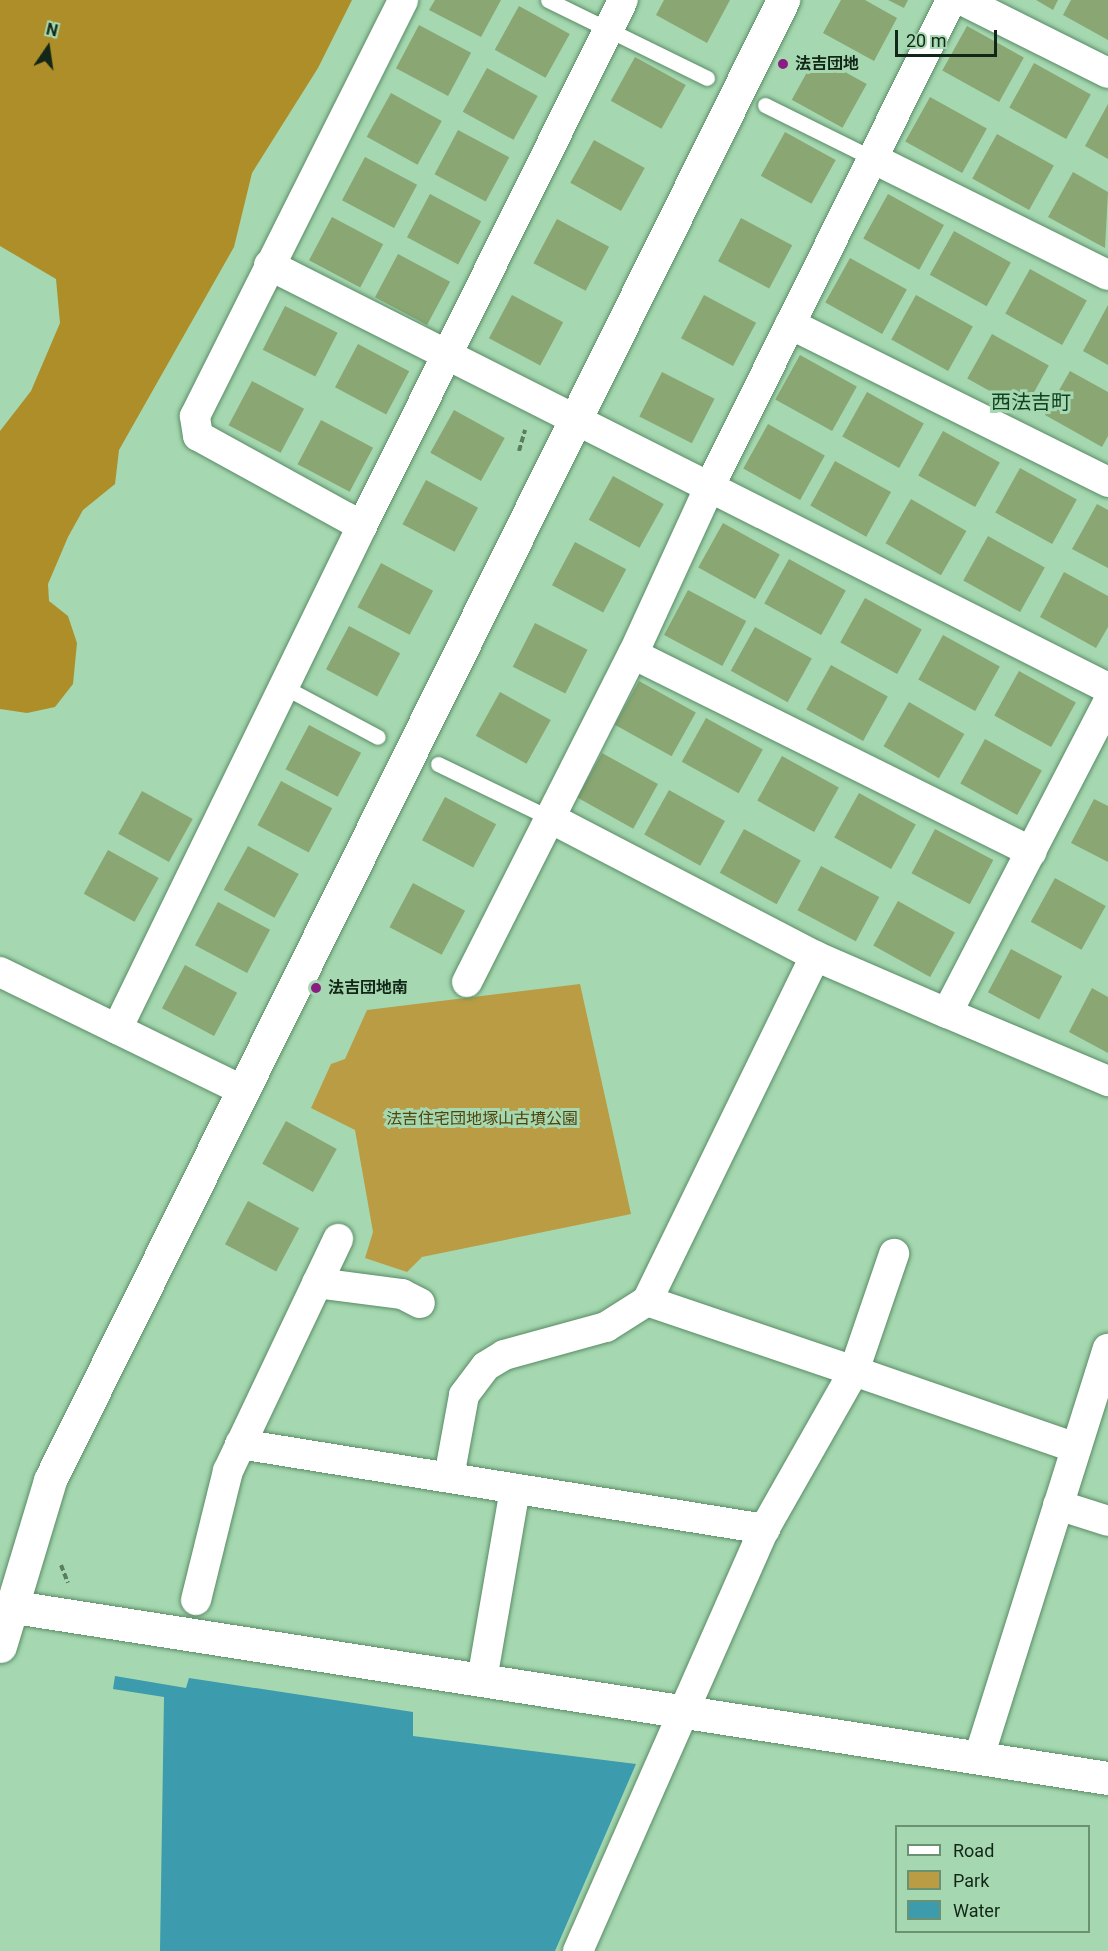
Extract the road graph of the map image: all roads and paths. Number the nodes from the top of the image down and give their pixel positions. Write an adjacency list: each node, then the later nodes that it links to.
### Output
1 (403, 0): 12 (street)
2 (548, 0): 7 (lane)
3 (623, 0): 7 (street)
4 (783, 0): 16 (street)
5 (951, 0): 11 (street)
6 (962, 0): 8 (street)
7 (608, 30): 9 (lane); 15 (street)
8 (1108, 73)
9 (707, 78)
10 (765, 105): 11 (lane)
11 (872, 158): 13 (street); 14 (street)
12 (269, 265): 15 (street); 19 (street)
13 (1108, 275)
14 (790, 324): 17 (street); 18 (street)
15 (447, 357): 16 (street); 19 (street)
16 (572, 421): 18 (street); 34 (street)
17 (1108, 482)
18 (710, 486): 20 (street); 22 (street)
19 (362, 526): 21 (street)
20 (633, 654): 26 (street); 27 (street)
21 (284, 687): 24 (lane); 32 (street)
22 (1108, 688)
23 (1108, 702): 27 (street)
24 (378, 737)
25 (438, 764): 26 (lane)
26 (552, 819): 28 (street); 30 (street)
27 (1031, 852): 31 (street)
28 (815, 956): 31 (street); 38 (street)
29 (0, 972): 32 (street)
30 (467, 982)
31 (947, 1013): 33 (street)
32 (117, 1029): 34 (street)
33 (1108, 1081)
34 (240, 1089): 50 (street)
35 (338, 1239): 37 (street)
36 (894, 1254): 41 (street)
37 (317, 1283): 39 (street); 42 (street)
38 (647, 1301): 41 (street); 44 (street)
39 (420, 1303)
40 (1108, 1349): 43 (street)
41 (854, 1371): 43 (street); 48 (street)
42 (240, 1444): 44 (street); 49 (street)
43 (1076, 1448): 46 (street)
44 (448, 1477): 45 (street)
45 (515, 1489): 48 (street); 52 (street)
46 (1058, 1505): 47 (street); 54 (street)
47 (1108, 1521)
48 (765, 1529): 53 (street)
49 (196, 1600)
50 (4, 1606): 51 (street); 52 (street)
51 (0, 1646)
52 (482, 1680): 53 (street)
53 (681, 1710): 54 (street); 56 (street)
54 (979, 1757): 55 (street)
55 (1108, 1778)
56 (578, 1951)

